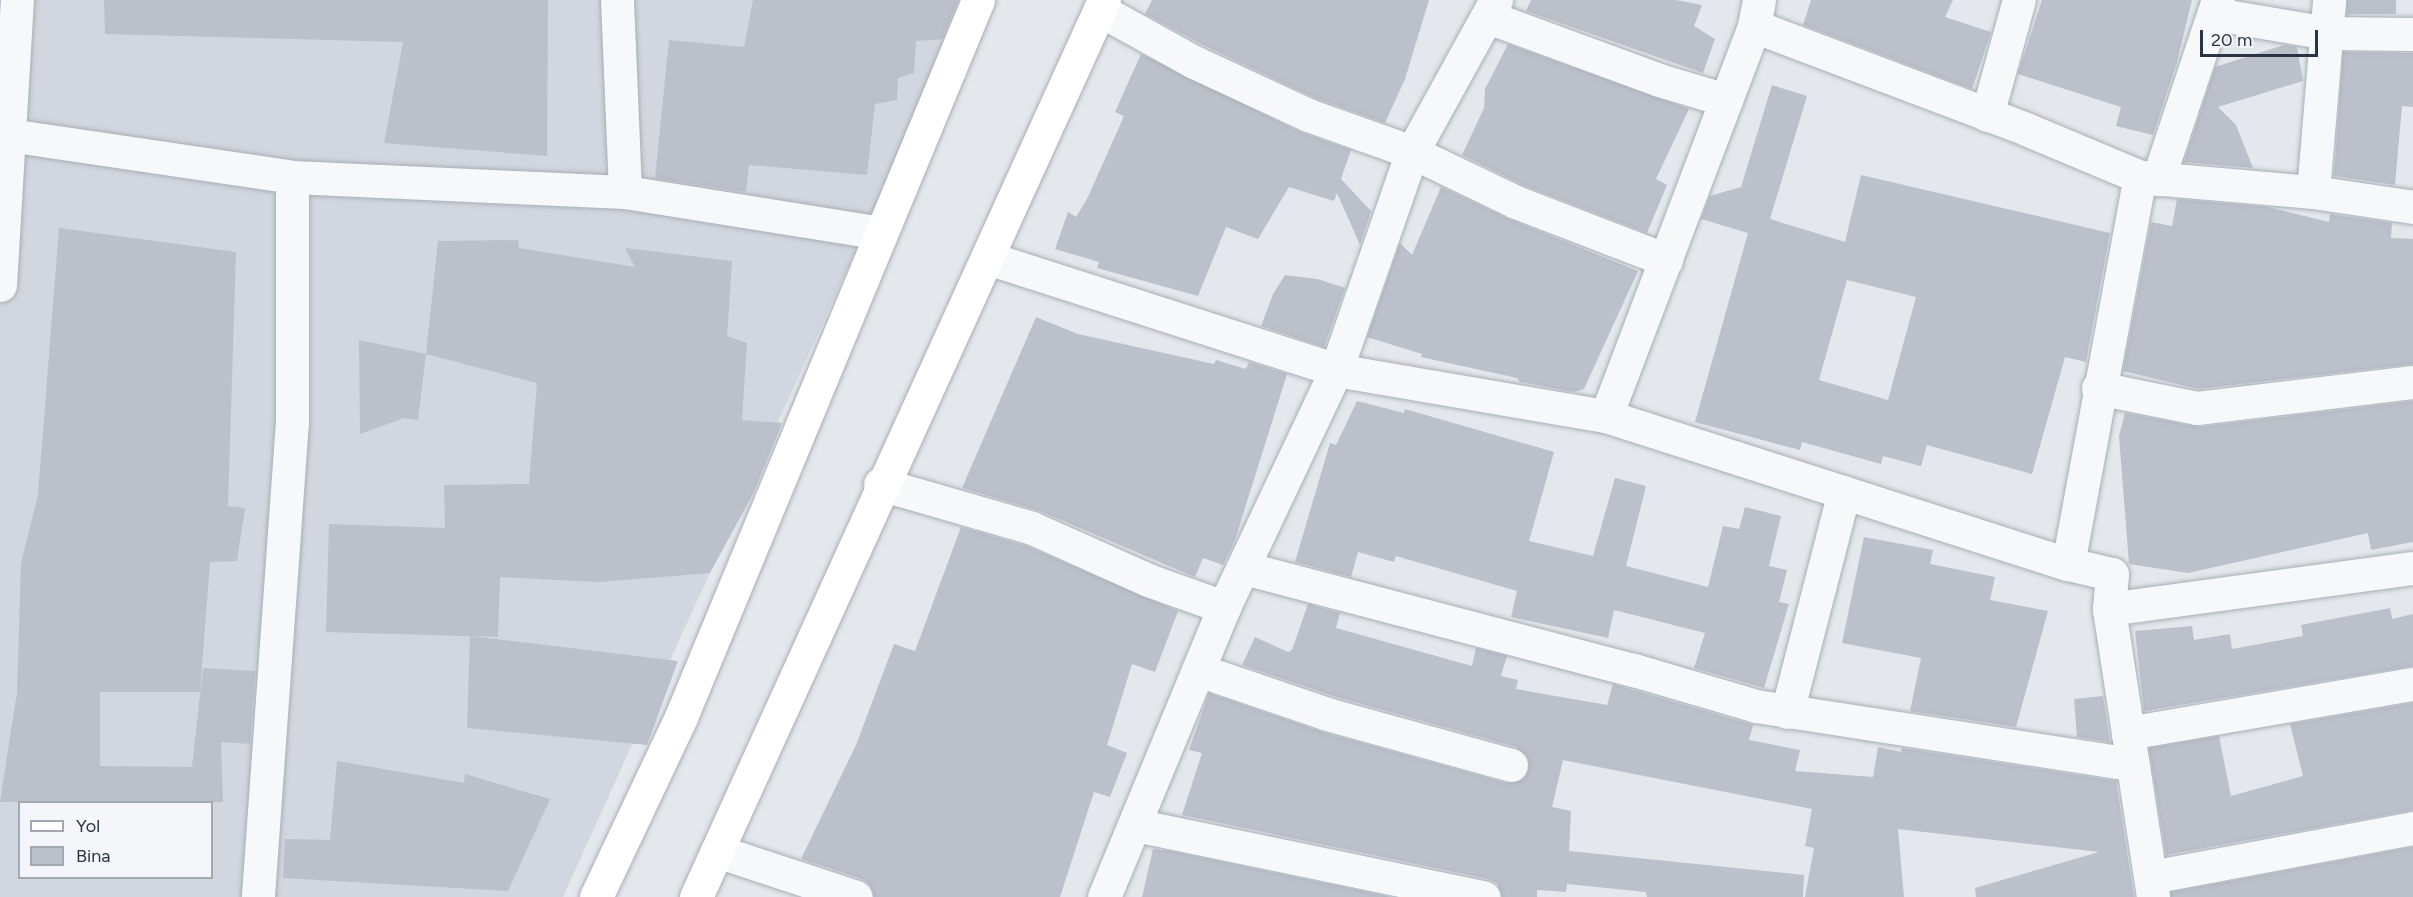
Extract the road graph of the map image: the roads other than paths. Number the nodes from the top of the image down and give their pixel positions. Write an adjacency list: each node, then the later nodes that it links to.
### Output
1 (17, 0): 14 (street)
2 (617, 0): 18 (street)
3 (978, 0): 21 (main road)
4 (2019, 0): 13 (street)
5 (2329, 0): 10 (street)
6 (1102, 5): 15 (street); 22 (main road)
7 (2216, 7): 10 (street); 17 (street)
8 (1492, 8): 12 (street); 15 (street)
9 (1757, 13): 12 (street); 13 (street)
10 (2327, 33): 11 (street); 19 (street)
11 (2413, 34)
12 (1726, 100): 23 (street)
13 (1987, 115): 17 (street)
14 (9, 135): 16 (street); 24 (street)
15 (1412, 152): 23 (street); 25 (street)
16 (292, 177): 18 (street); 45 (street)
17 (2149, 178): 19 (street); 27 (street)
18 (625, 192): 21 (street)
19 (2313, 192): 20 (street)
20 (2413, 207)
21 (881, 233): 46 (main road)
22 (988, 258): 25 (street); 29 (main road)
23 (1666, 260): 28 (street)
24 (0, 285)
25 (1336, 370): 28 (street); 32 (street)
26 (2413, 382): 27 (street)
27 (2098, 388): 31 (street)
28 (1606, 416): 30 (street)
29 (880, 484): 34 (street); 43 (main road)
30 (1844, 492): 31 (street); 38 (street)
31 (2068, 564): 35 (street)
32 (1245, 568): 34 (street); 38 (street)
33 (2413, 568): 35 (street)
34 (1224, 607): 36 (street)
35 (2109, 609): 39 (street)
36 (1198, 670): 40 (street); 41 (street)
37 (2413, 684): 39 (street)
38 (1786, 712): 39 (street)
39 (2129, 749): 44 (street)
40 (1511, 765)
41 (1135, 825): 49 (street); 50 (street)
42 (2413, 828): 44 (street)
43 (717, 851): 47 (main road); 48 (street)
44 (2152, 887)
45 (258, 897)
46 (596, 897)
47 (696, 897)
48 (856, 897)
49 (1104, 897)
50 (1484, 897)

